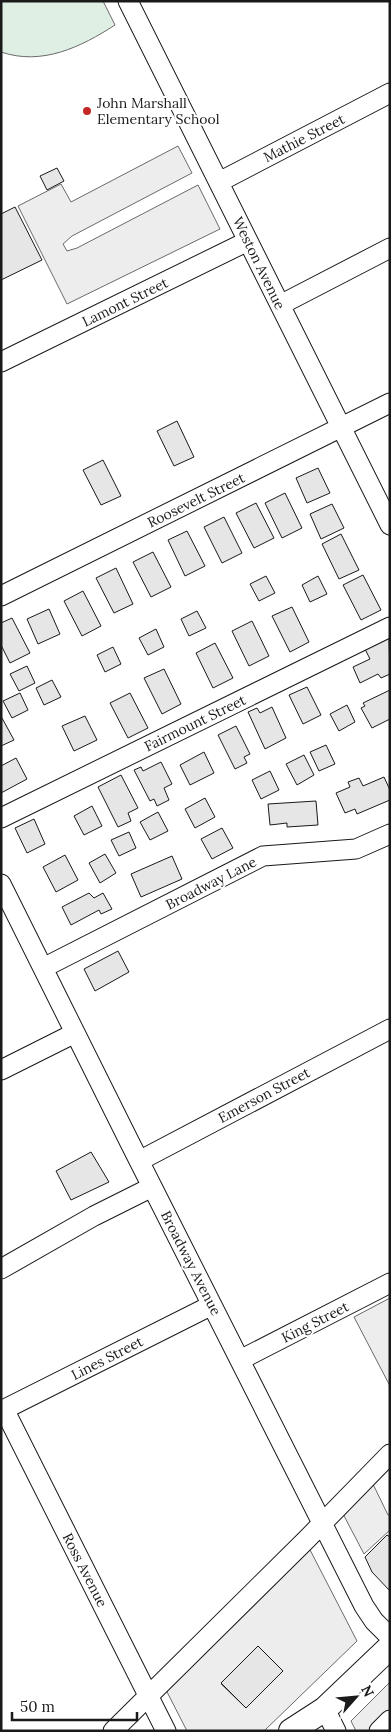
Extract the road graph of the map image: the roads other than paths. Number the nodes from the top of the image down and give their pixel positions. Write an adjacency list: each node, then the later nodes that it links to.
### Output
1 (128, 1): 3 (street, Weston Avenue)
2 (390, 93): 3 (street, Mathie Street)
3 (218, 182): 4 (street, Weston Avenue)
4 (248, 241): 6 (street, Weston Avenue); 7 (street, Lamont Street)
5 (390, 248): 6 (street)
6 (280, 305): 9 (street, Weston Avenue)
7 (1, 362)
8 (390, 403): 9 (street, Roosevelt Street)
9 (341, 428): 10 (street, Weston Avenue); 11 (street, Roosevelt Street)
10 (390, 525)
11 (1, 596)
12 (390, 627): 13 (street, Fairmount Street)
13 (1, 818)
14 (390, 834): 16 (street, Broadway Lane)
15 (1, 884): 16 (street, Broadway Avenue)
16 (43, 968): 18 (street, Broadway Avenue)
17 (390, 1029): 20 (street, Emerson Street)
18 (75, 1033): 19 (street); 20 (street, Broadway Avenue)
19 (1, 1070)
20 (139, 1160): 21 (street, Broadway Avenue)
21 (152, 1187): 22 (street); 24 (street, Broadway Avenue)
22 (1, 1269)
23 (390, 1283): 25 (street, King Street)
24 (212, 1305): 25 (street, Broadway Avenue); 26 (street, Lines Street)
25 (240, 1360): 28 (street, Broadway Avenue)
26 (2, 1410): 31 (street, Ross Avenue)
27 (390, 1454): 28 (street)
28 (322, 1523): 29 (street, Broadway Avenue); 31 (street)
29 (390, 1637)
30 (390, 1646): 32 (main road)
31 (148, 1696): 34 (street); 35 (street, Ross Avenue)
32 (325, 1709): 36 (main road); 37 (main road); 38 (street)
33 (390, 1720): 39 (street)
34 (114, 1731)
35 (166, 1731)
36 (291, 1731)
37 (315, 1731)
38 (336, 1731)
39 (380, 1731)

